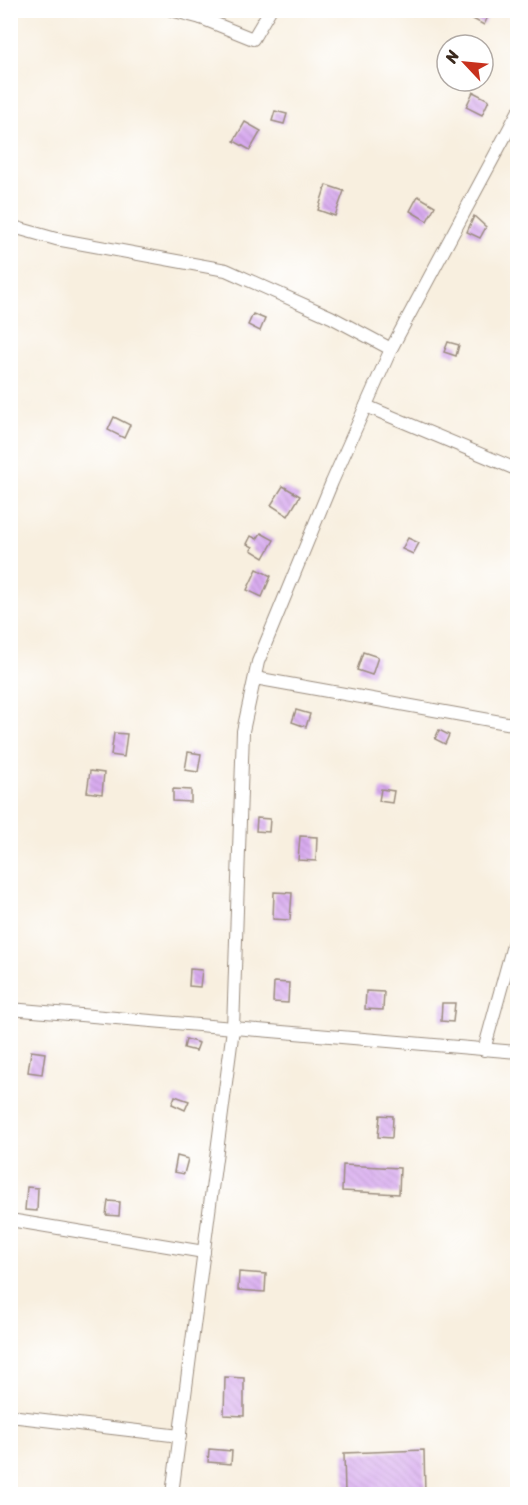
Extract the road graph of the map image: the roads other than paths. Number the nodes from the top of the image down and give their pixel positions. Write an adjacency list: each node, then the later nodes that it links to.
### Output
1 (171, 10): 3 (street)
2 (270, 10): 3 (street)
3 (203, 14)
4 (518, 112): 6 (street)
5 (10, 226): 6 (street)
6 (391, 349): 7 (street)
7 (366, 406): 8 (street); 9 (street)
8 (518, 470)
9 (255, 678): 10 (street); 13 (street)
10 (518, 725)
11 (518, 927): 14 (street)
12 (10, 1009): 13 (street)
13 (233, 1029): 14 (street); 17 (street)
14 (484, 1050): 15 (street)
15 (518, 1052)
16 (10, 1220): 17 (street)
17 (204, 1252): 19 (street)
18 (10, 1416): 19 (street)
19 (180, 1436): 20 (street)
20 (172, 1494)

